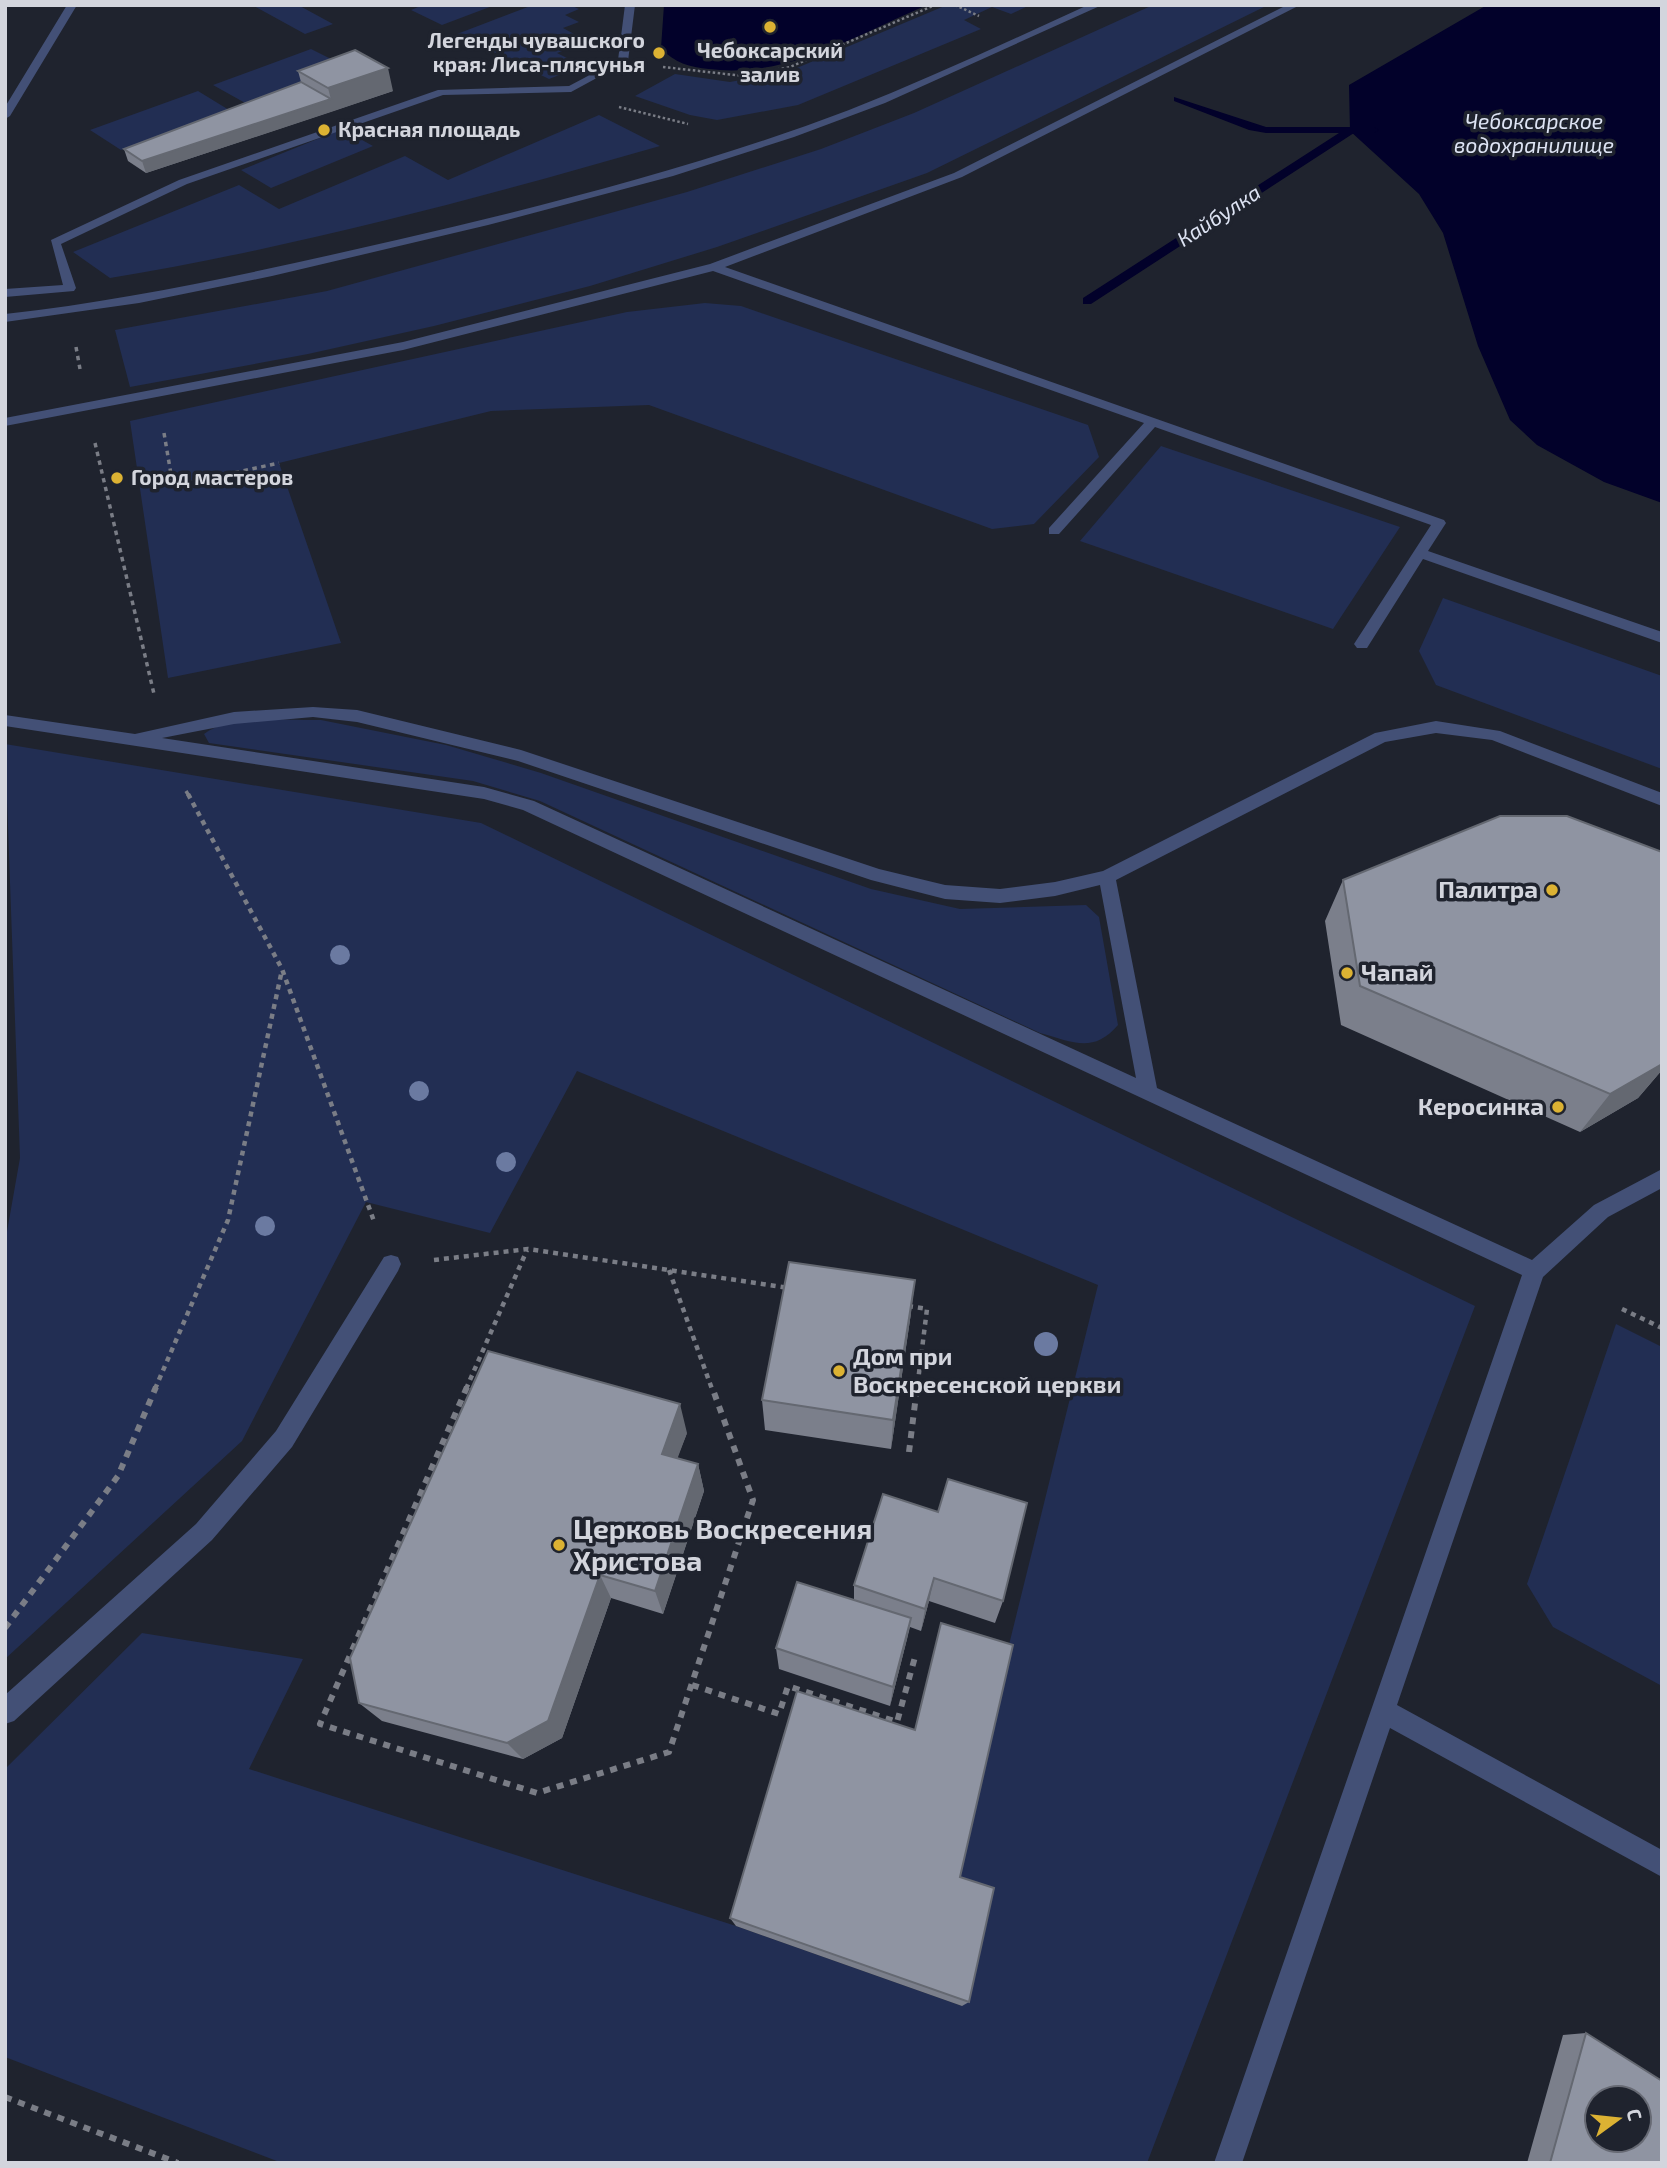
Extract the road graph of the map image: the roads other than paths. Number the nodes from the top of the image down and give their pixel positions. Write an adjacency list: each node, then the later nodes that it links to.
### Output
1 (72, 5): 5 (street)
2 (630, 5): 7 (street)
3 (1097, 5): 8 (street)
4 (1295, 5): 6 (street)
5 (5, 116)
6 (713, 267): 9 (street); 10 (street)
7 (5, 293)
8 (5, 318)
9 (5, 422)
10 (1152, 422): 11 (street); 12 (street)
11 (1054, 531)
12 (1420, 553): 13 (street); 14 (street)
13 (1662, 638)
14 (1362, 644)
15 (5, 720): 16 (street)
16 (164, 737): 18 (street); 19 (street)
17 (1662, 800): 18 (street)
18 (1107, 877): 19 (street)
19 (1149, 1094): 22 (street)
20 (1662, 1178): 22 (street)
21 (391, 1265): 24 (street)
22 (1534, 1271): 23 (street)
23 (1383, 1711): 25 (street); 26 (street)
24 (5, 1713)
25 (1662, 1864)
26 (1228, 2163)

